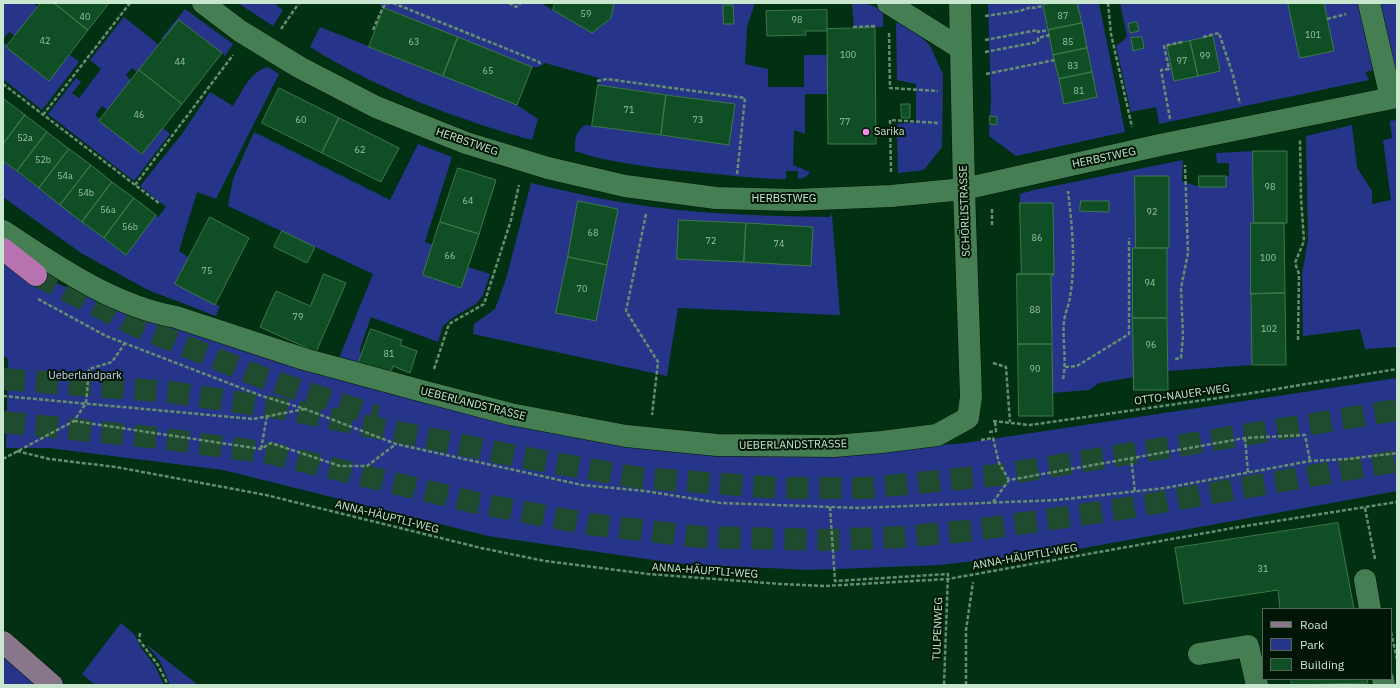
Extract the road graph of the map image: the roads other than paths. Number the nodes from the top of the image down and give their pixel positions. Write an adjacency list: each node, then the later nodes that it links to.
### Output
1 (203, 3): 7 (street, HERBSTWEG)
2 (888, 3): 5 (street)
3 (960, 3): 5 (street, SCHÖRLISTRASSE)
4 (1369, 3): 6 (street)
5 (960, 48): 7 (street, SCHÖRLISTRASSE)
6 (1394, 98): 7 (street, HERBSTWEG)
7 (964, 189): 11 (street, SCHÖRLISTRASSE)
8 (3, 231): 11 (street, UEBERLANDSTRASSE)
9 (3, 249): 10 (highway)
10 (36, 275)
11 (968, 418)
12 (1365, 580): 13 (street)
13 (1370, 608)
14 (3, 642): 16 (main road)
15 (1199, 654): 17 (street)
16 (52, 685)
17 (1257, 685)

